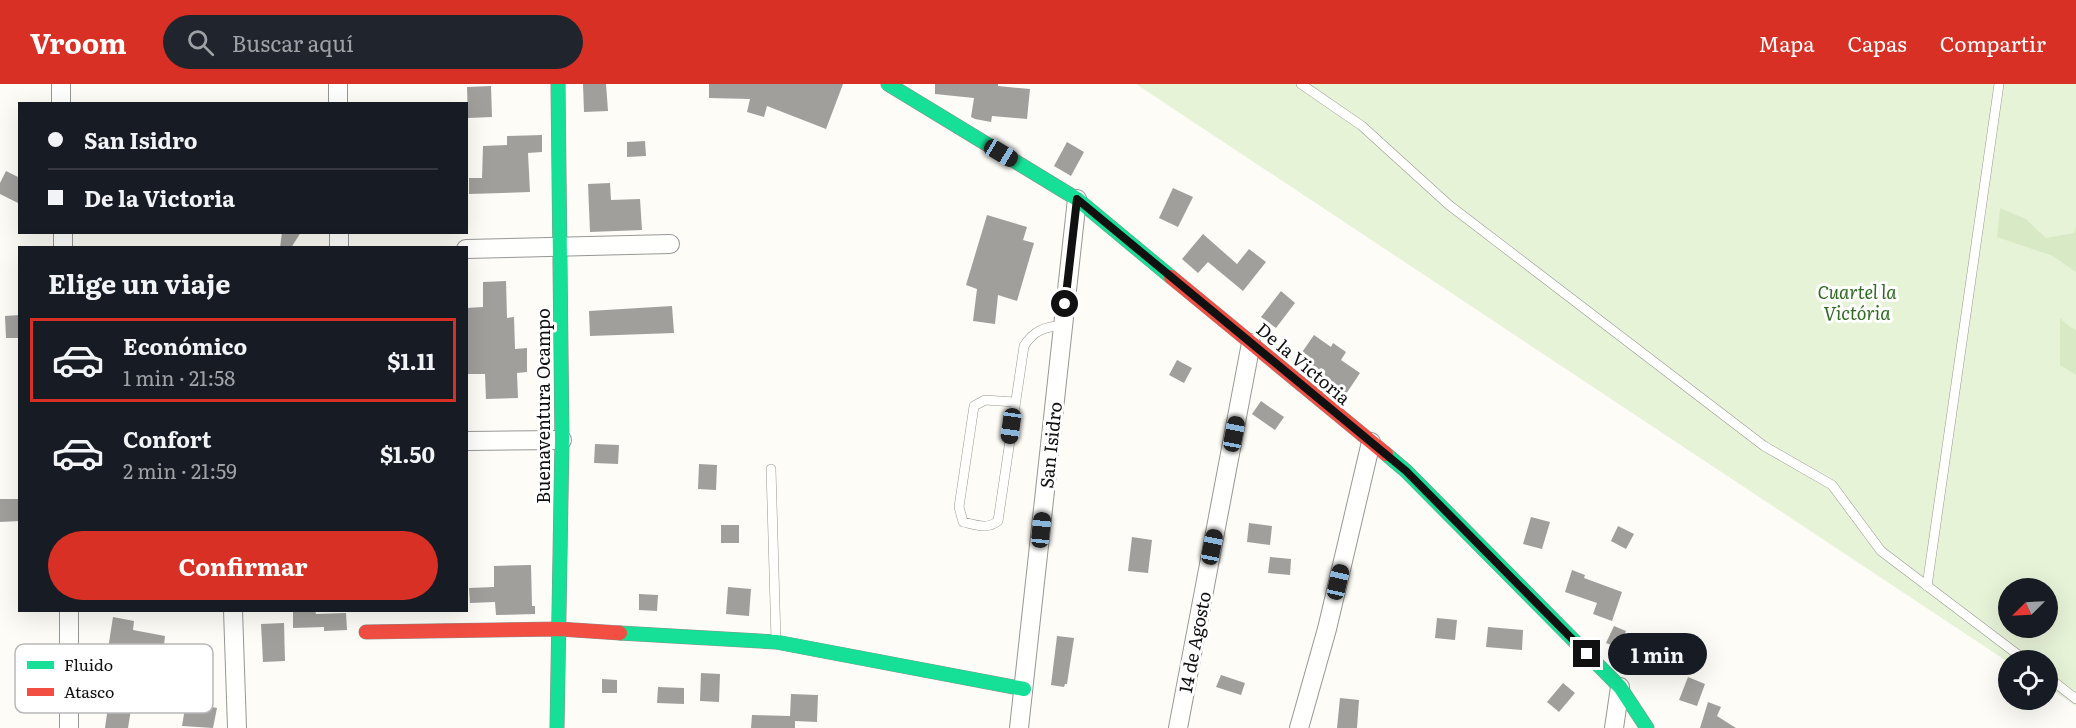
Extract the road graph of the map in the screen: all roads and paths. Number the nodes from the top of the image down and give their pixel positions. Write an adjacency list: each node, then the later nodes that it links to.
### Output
1 (61, 84): 7 (street)
2 (338, 84): 8 (street)
3 (558, 84): 11 (street, Buenaventura Ocampo)
4 (888, 84): 9 (street, De la Victoria)
5 (1301, 84): 20 (lane)
6 (1999, 84): 20 (lane)
7 (61, 102)
8 (338, 102)
9 (1077, 199): 13 (street, San Isidro); 14 (street, De la Victoria)
10 (670, 244): 11 (street)
11 (559, 247): 12 (street); 17 (street, Buenaventura Ocampo)
12 (468, 249)
13 (1063, 326): 15 (lane); 30 (street, San Isidro)
14 (1251, 343): 18 (street, De la Victoria); 35 (street, 14 de Agosto)
15 (1014, 402): 15 (lane)
16 (468, 441): 17 (street)
17 (561, 441): 23 (street, Buenaventura Ocampo)
18 (1371, 442): 29 (street, De la Victoria); 36 (street)
19 (771, 469): 25 (lane)
20 (1926, 586): 27 (lane)
21 (69, 612): 26 (street)
22 (233, 612): 32 (street)
23 (559, 629): 24 (street); 25 (street); 33 (street, Buenaventura Ocampo)
24 (366, 632)
25 (776, 642): 30 (street)
26 (69, 644)
27 (2012, 650)
28 (2058, 685): 31 (lane)
29 (1620, 687): 37 (street); 38 (street, De la Victoria)
30 (1024, 688): 34 (street, San Isidro)
31 (2076, 699)
32 (237, 728)
33 (557, 728)
34 (1019, 728)
35 (1178, 728)
36 (1299, 728)
37 (1614, 728)
38 (1647, 728)

